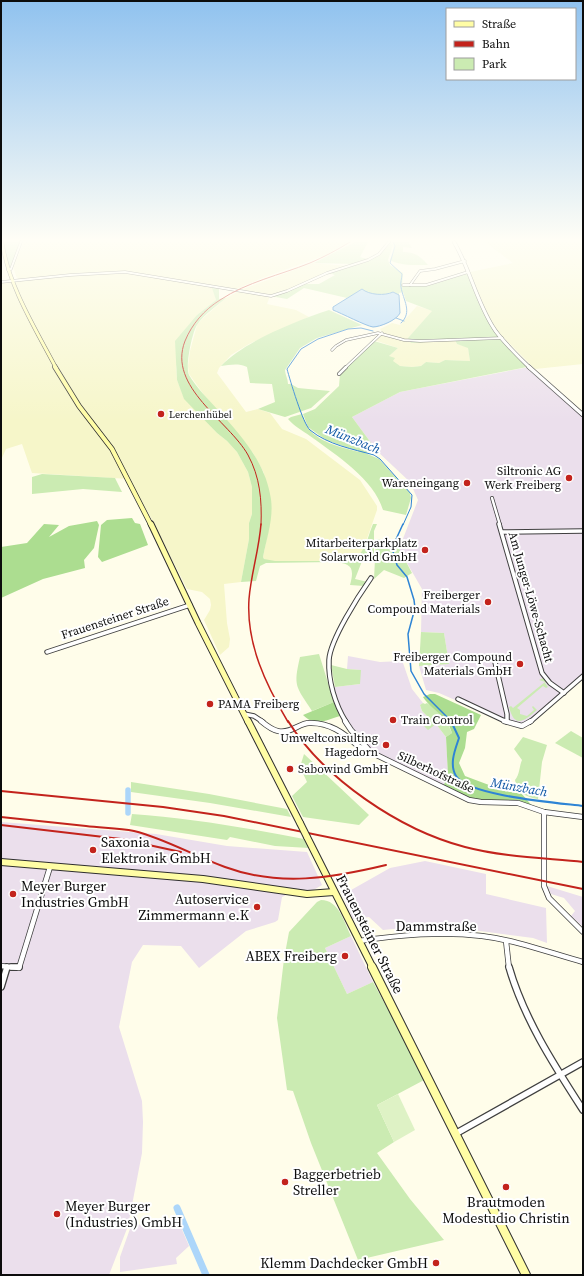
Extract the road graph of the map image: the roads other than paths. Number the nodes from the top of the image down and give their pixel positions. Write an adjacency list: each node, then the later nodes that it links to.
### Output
1 (22, 302): 12 (main road, Frauensteiner Straße)
2 (480, 302): 4 (street)
3 (383, 332): 4 (street); 5 (street); 6 (street)
4 (502, 338): 7 (street)
5 (332, 350)
6 (339, 374)
7 (583, 415)
8 (492, 498): 10 (street, Am Junger-Löwe-Schacht)
9 (583, 531): 10 (street)
10 (502, 532): 16 (street, Am Junger-Löwe-Schacht)
11 (371, 578): 20 (street, Silberhofstraße)
12 (190, 606): 13 (street, Frauensteiner Straße); 18 (main road, Frauensteiner Straße)
13 (47, 652)
14 (495, 662): 19 (street)
15 (583, 676): 16 (street)
16 (564, 693): 19 (street)
17 (458, 699): 19 (street)
18 (244, 714): 20 (street, Silberhofstraße); 25 (main road, Frauensteiner Straße, bridge)
19 (507, 721)
20 (368, 750): 21 (street, Silberhofstraße)
21 (544, 812): 22 (street, Silberhofstraße); 26 (street)
22 (583, 817)
23 (1, 862): 24 (main road)
24 (50, 867): 25 (main road); 31 (street)
25 (334, 892): 27 (main road, Frauensteiner Straße)
26 (583, 932)
27 (359, 941): 28 (street, Dammstraße); 36 (main road, Frauensteiner Straße)
28 (506, 941): 29 (street, Dammstraße); 34 (street)
29 (583, 962)
30 (1, 966): 31 (street)
31 (7, 967): 32 (street)
32 (1, 986)
33 (583, 1062): 34 (street)
34 (560, 1075): 35 (street); 36 (street)
35 (583, 1110)
36 (455, 1134): 37 (main road, Frauensteiner Straße)
37 (526, 1275)

